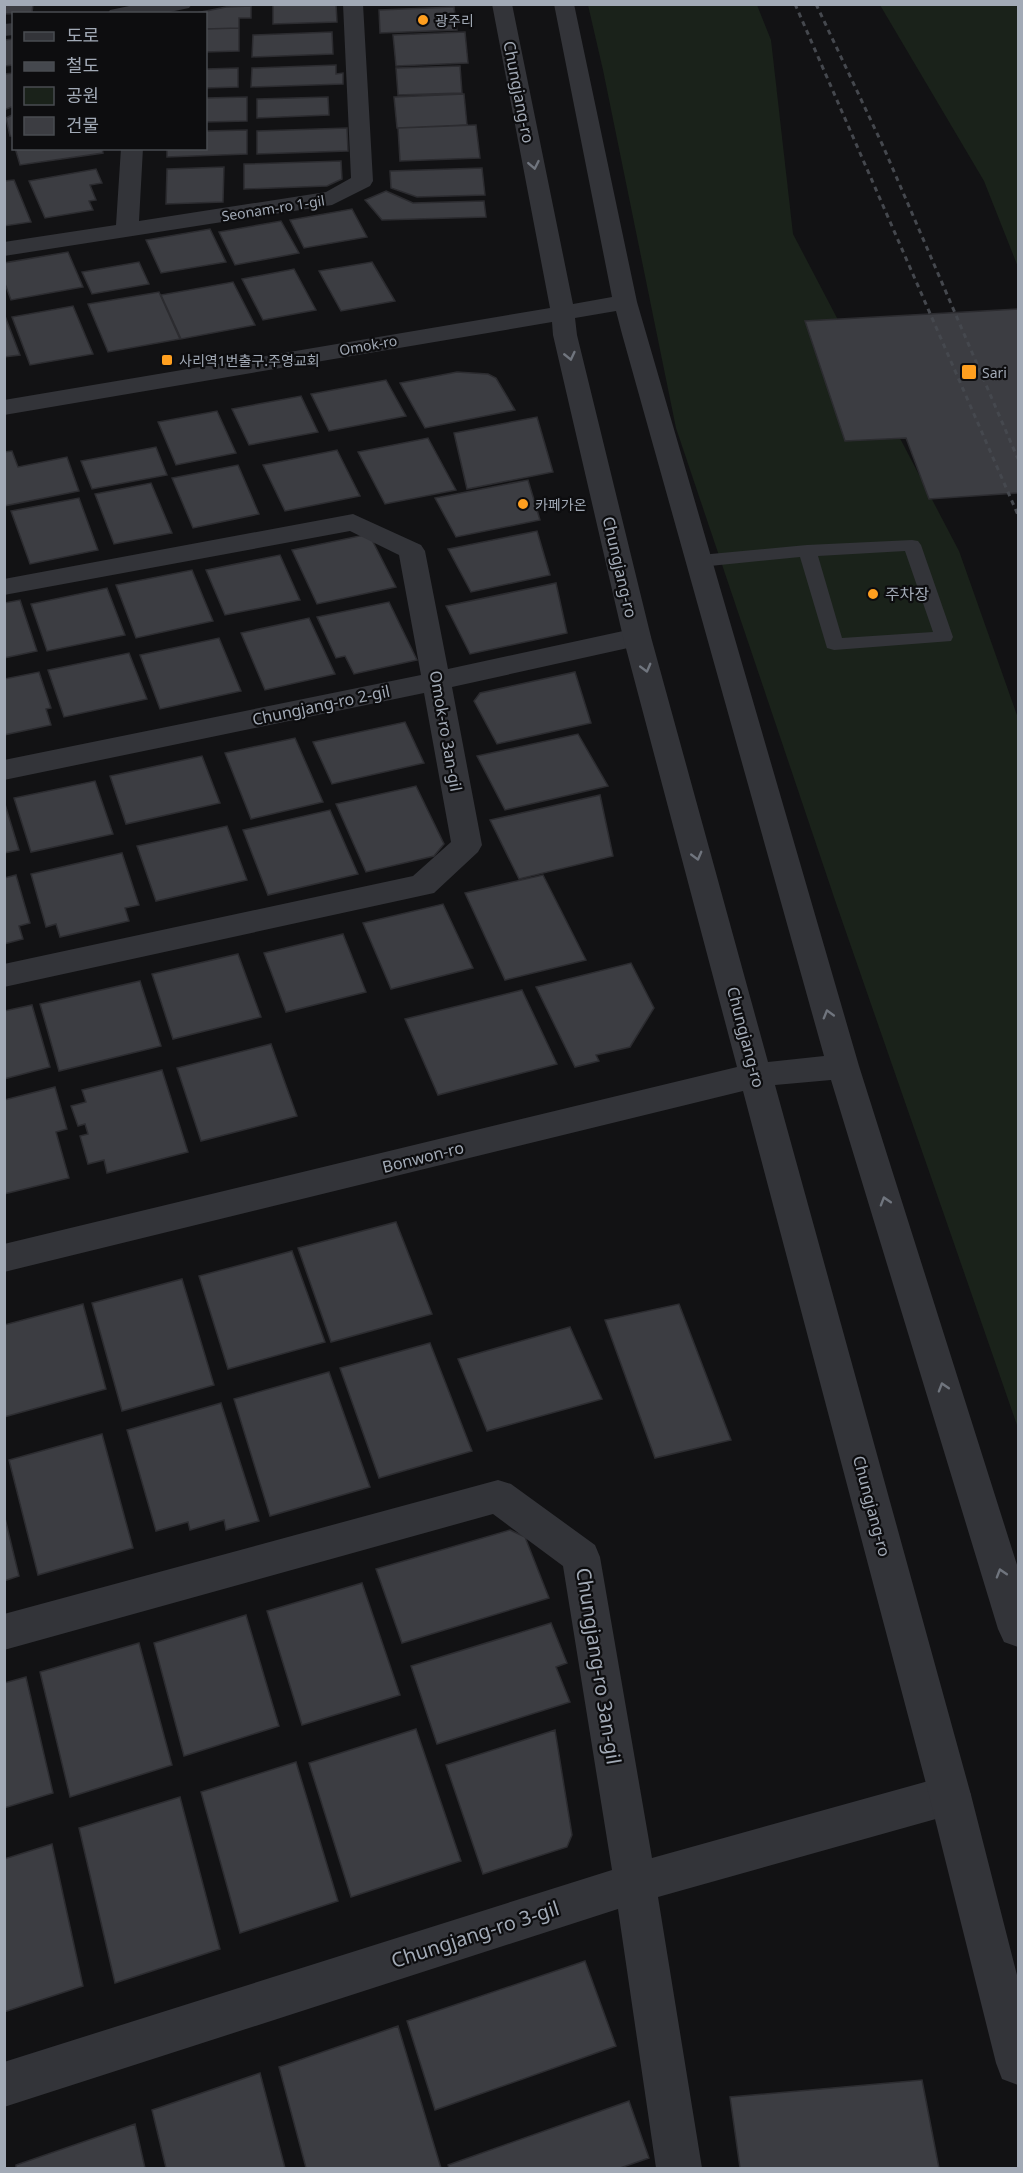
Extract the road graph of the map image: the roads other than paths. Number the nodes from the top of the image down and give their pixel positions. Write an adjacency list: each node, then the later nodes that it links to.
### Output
1 (182, 4): 5 (street)
2 (352, 4): 7 (street, Seonam-ro 1-gil)
3 (502, 4): 10 (street, Chungjang-ro, one-way to 10)
4 (564, 4): 9 (street)
5 (140, 9)
6 (132, 150): 7 (street)
7 (127, 231): 8 (street, Seonam-ro 1-gil)
8 (4, 249)
9 (625, 302): 10 (street, Omok-ro); 13 (street)
10 (563, 311): 11 (street, Omok-ro); 15 (street, Chungjang-ro, one-way to 15)
11 (4, 408)
12 (807, 551): 12 (lane); 13 (lane)
13 (700, 561): 19 (street, one-way to 13)
14 (4, 587): 16 (street, Omok-ro 3an-gil)
15 (637, 637): 16 (street, Chungjang-ro 2-gil); 20 (street, Chungjang-ro, one-way to 20)
16 (437, 681): 17 (street, Chungjang-ro 2-gil); 18 (street, Omok-ro 3an-gil)
17 (4, 770)
18 (4, 976)
19 (843, 1066): 20 (street, Bonwon-ro); 22 (street, one-way to 19)
20 (757, 1075): 21 (street, Bonwon-ro); 24 (street, Chungjang-ro)
21 (4, 1258)
22 (1016, 1615)
23 (4, 1632): 25 (street, Chungjang-ro 3an-gil)
24 (950, 1795): 25 (street, Chungjang-ro 3-gil); 26 (street, Chungjang-ro)
25 (635, 1883): 27 (street, Chungjang-ro 3-gil); 28 (street, Chungjang-ro 3an-gil)
26 (1018, 2063)
27 (4, 2085)
28 (679, 2169)

